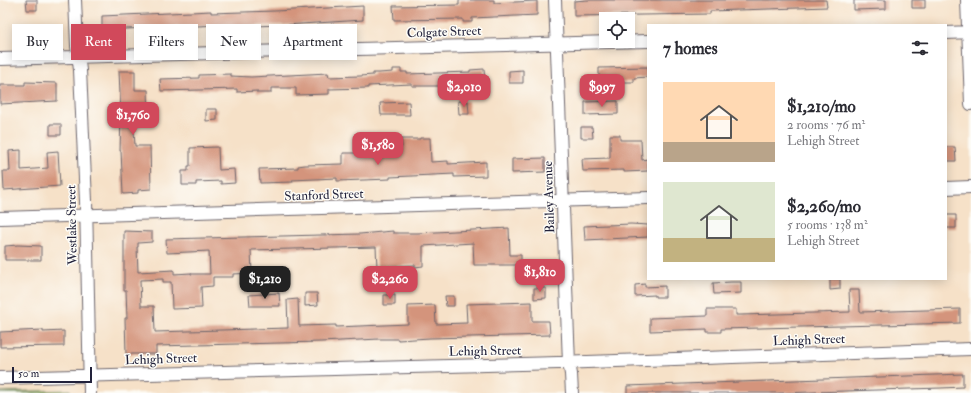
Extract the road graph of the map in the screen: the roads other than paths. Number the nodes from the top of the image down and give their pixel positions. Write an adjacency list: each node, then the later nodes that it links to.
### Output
1 (76, 0): 4 (street, Westlake Street)
2 (555, 0): 8 (street, Bailey Avenue)
3 (967, 0): 5 (street)
4 (77, 24)
5 (970, 32): 6 (street); 13 (street)
6 (947, 33)
7 (647, 41): 8 (street, Colgate Street)
8 (556, 44): 9 (street, Colgate Street); 17 (street, Bailey Avenue)
9 (126, 56)
10 (71, 57): 11 (street, Colgate Street)
11 (0, 59)
12 (79, 60): 18 (street, Westlake Street)
13 (971, 104)
14 (971, 187): 15 (street)
15 (947, 188)
16 (647, 198): 17 (street, Stanford Street)
17 (563, 201): 18 (street, Stanford Street); 21 (street, Bailey Avenue)
18 (86, 216): 19 (street, Stanford Street); 22 (street, Westlake Street)
19 (0, 218)
20 (971, 349): 21 (street, Lehigh Street)
21 (569, 363): 22 (street, Lehigh Street); 25 (street, Bailey Avenue)
22 (89, 376): 23 (street, Lehigh Street); 24 (street, Westlake Street)
23 (0, 378)
24 (90, 393)
25 (572, 393)

